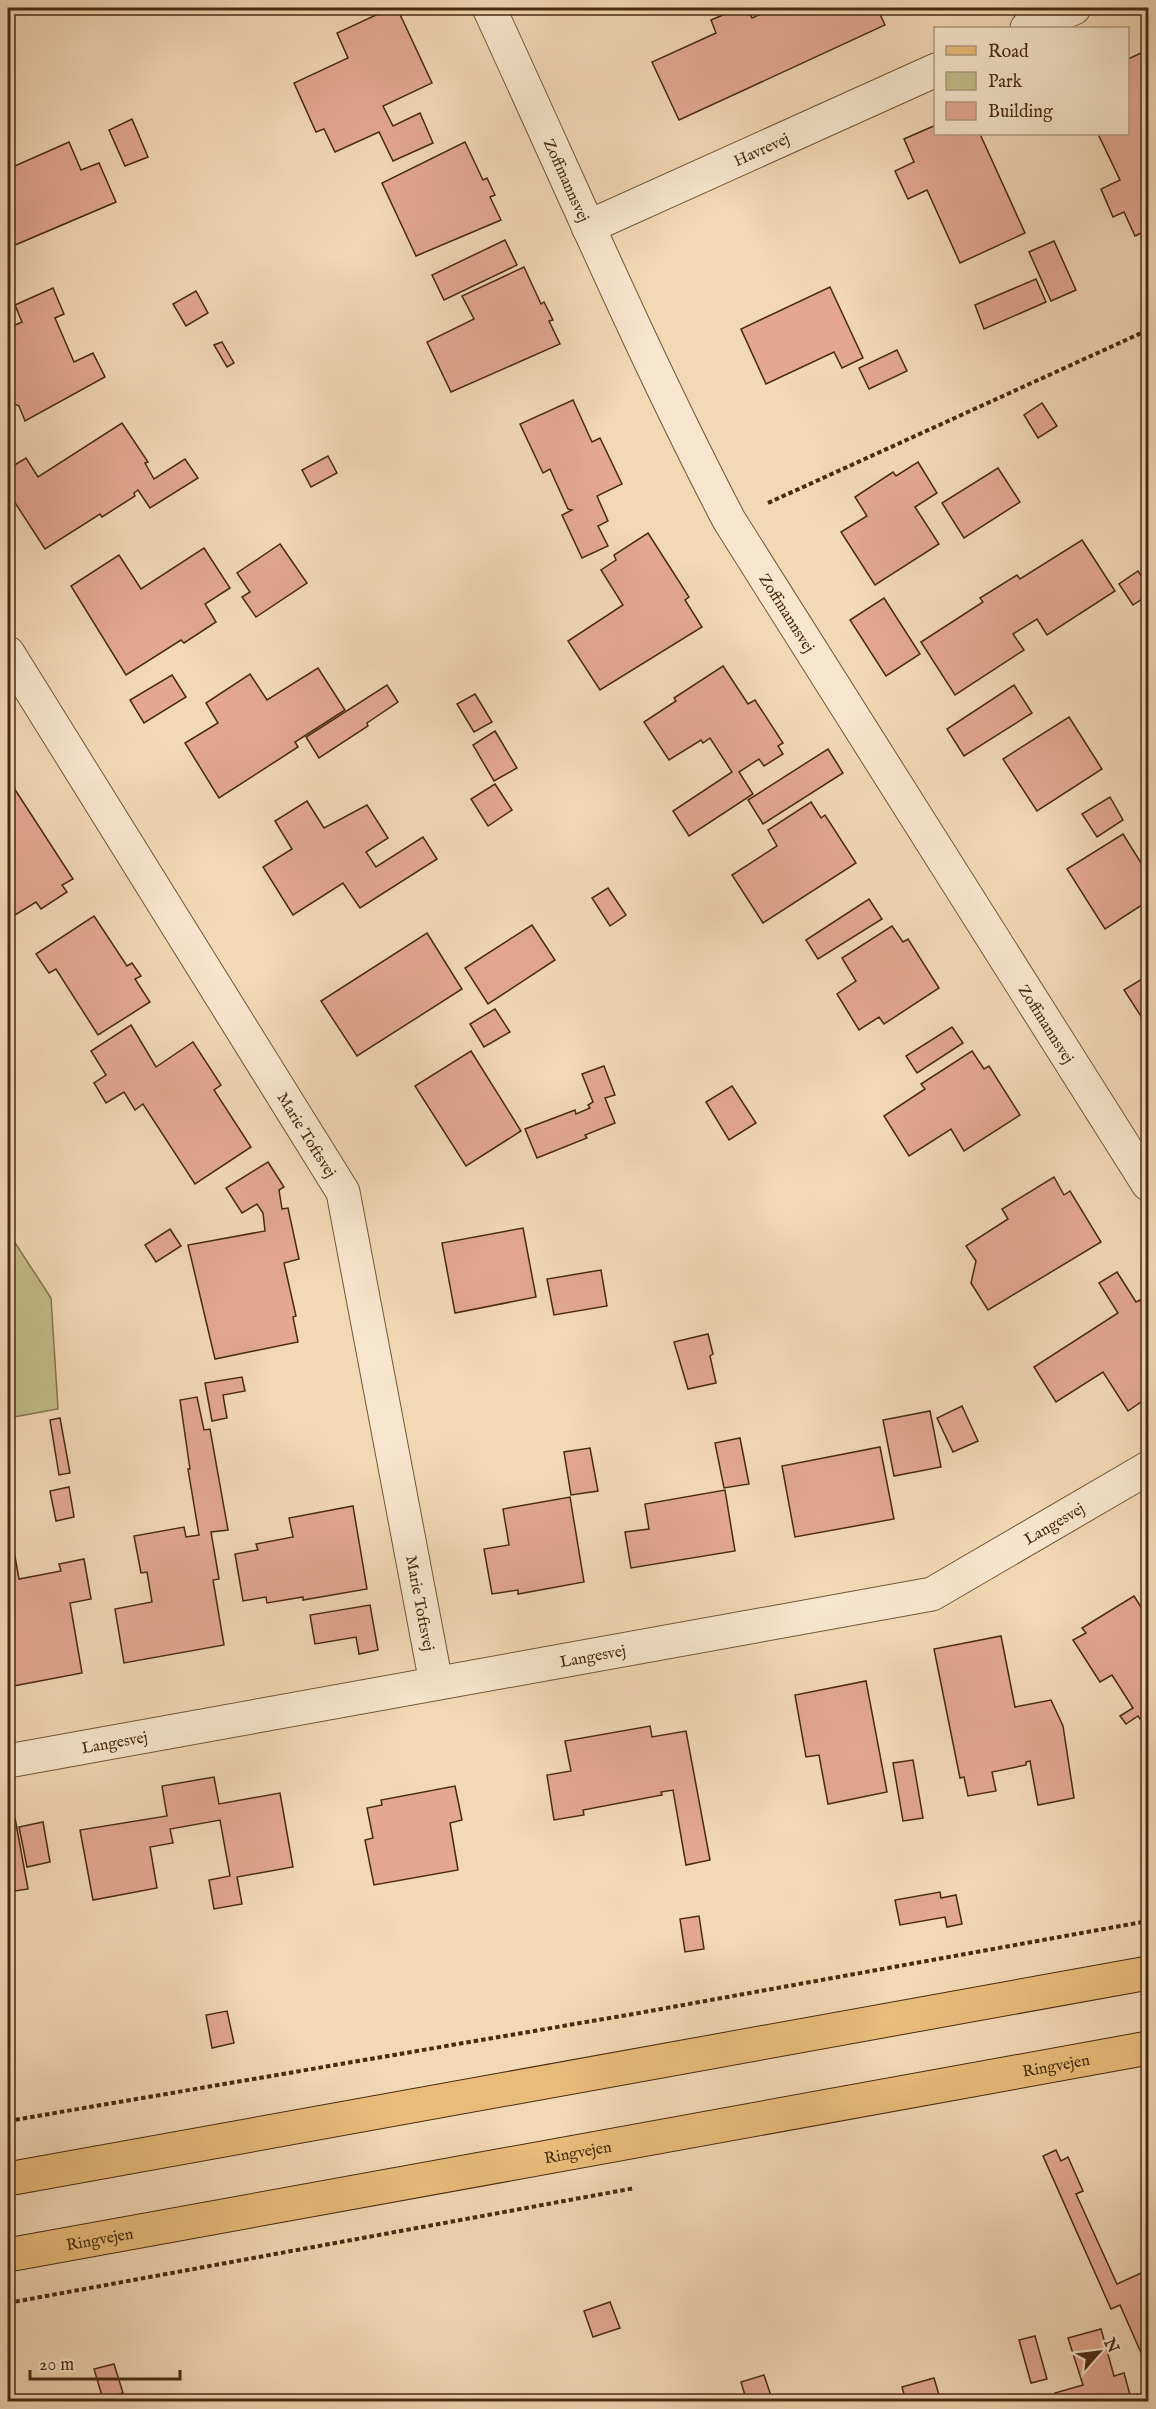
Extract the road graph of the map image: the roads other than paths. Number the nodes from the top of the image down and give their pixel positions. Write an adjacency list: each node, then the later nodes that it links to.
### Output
1 (489, 8): 5 (street, Zoffmannsvej)
2 (1074, 8): 3 (street)
3 (1029, 27)
4 (934, 71): 5 (street, Havrevej)
5 (588, 227): 7 (street, Zoffmannsvej)
6 (8, 653): 9 (street, Marie Toftsvej)
7 (1149, 1184)
8 (1149, 1468): 9 (street, Langesvej)
9 (436, 1683): 10 (street, Langesvej)
10 (8, 1761)
11 (1149, 1973): 13 (main road)
12 (1149, 2048): 14 (main road, Ringvejen)
13 (8, 2180)
14 (8, 2255)

